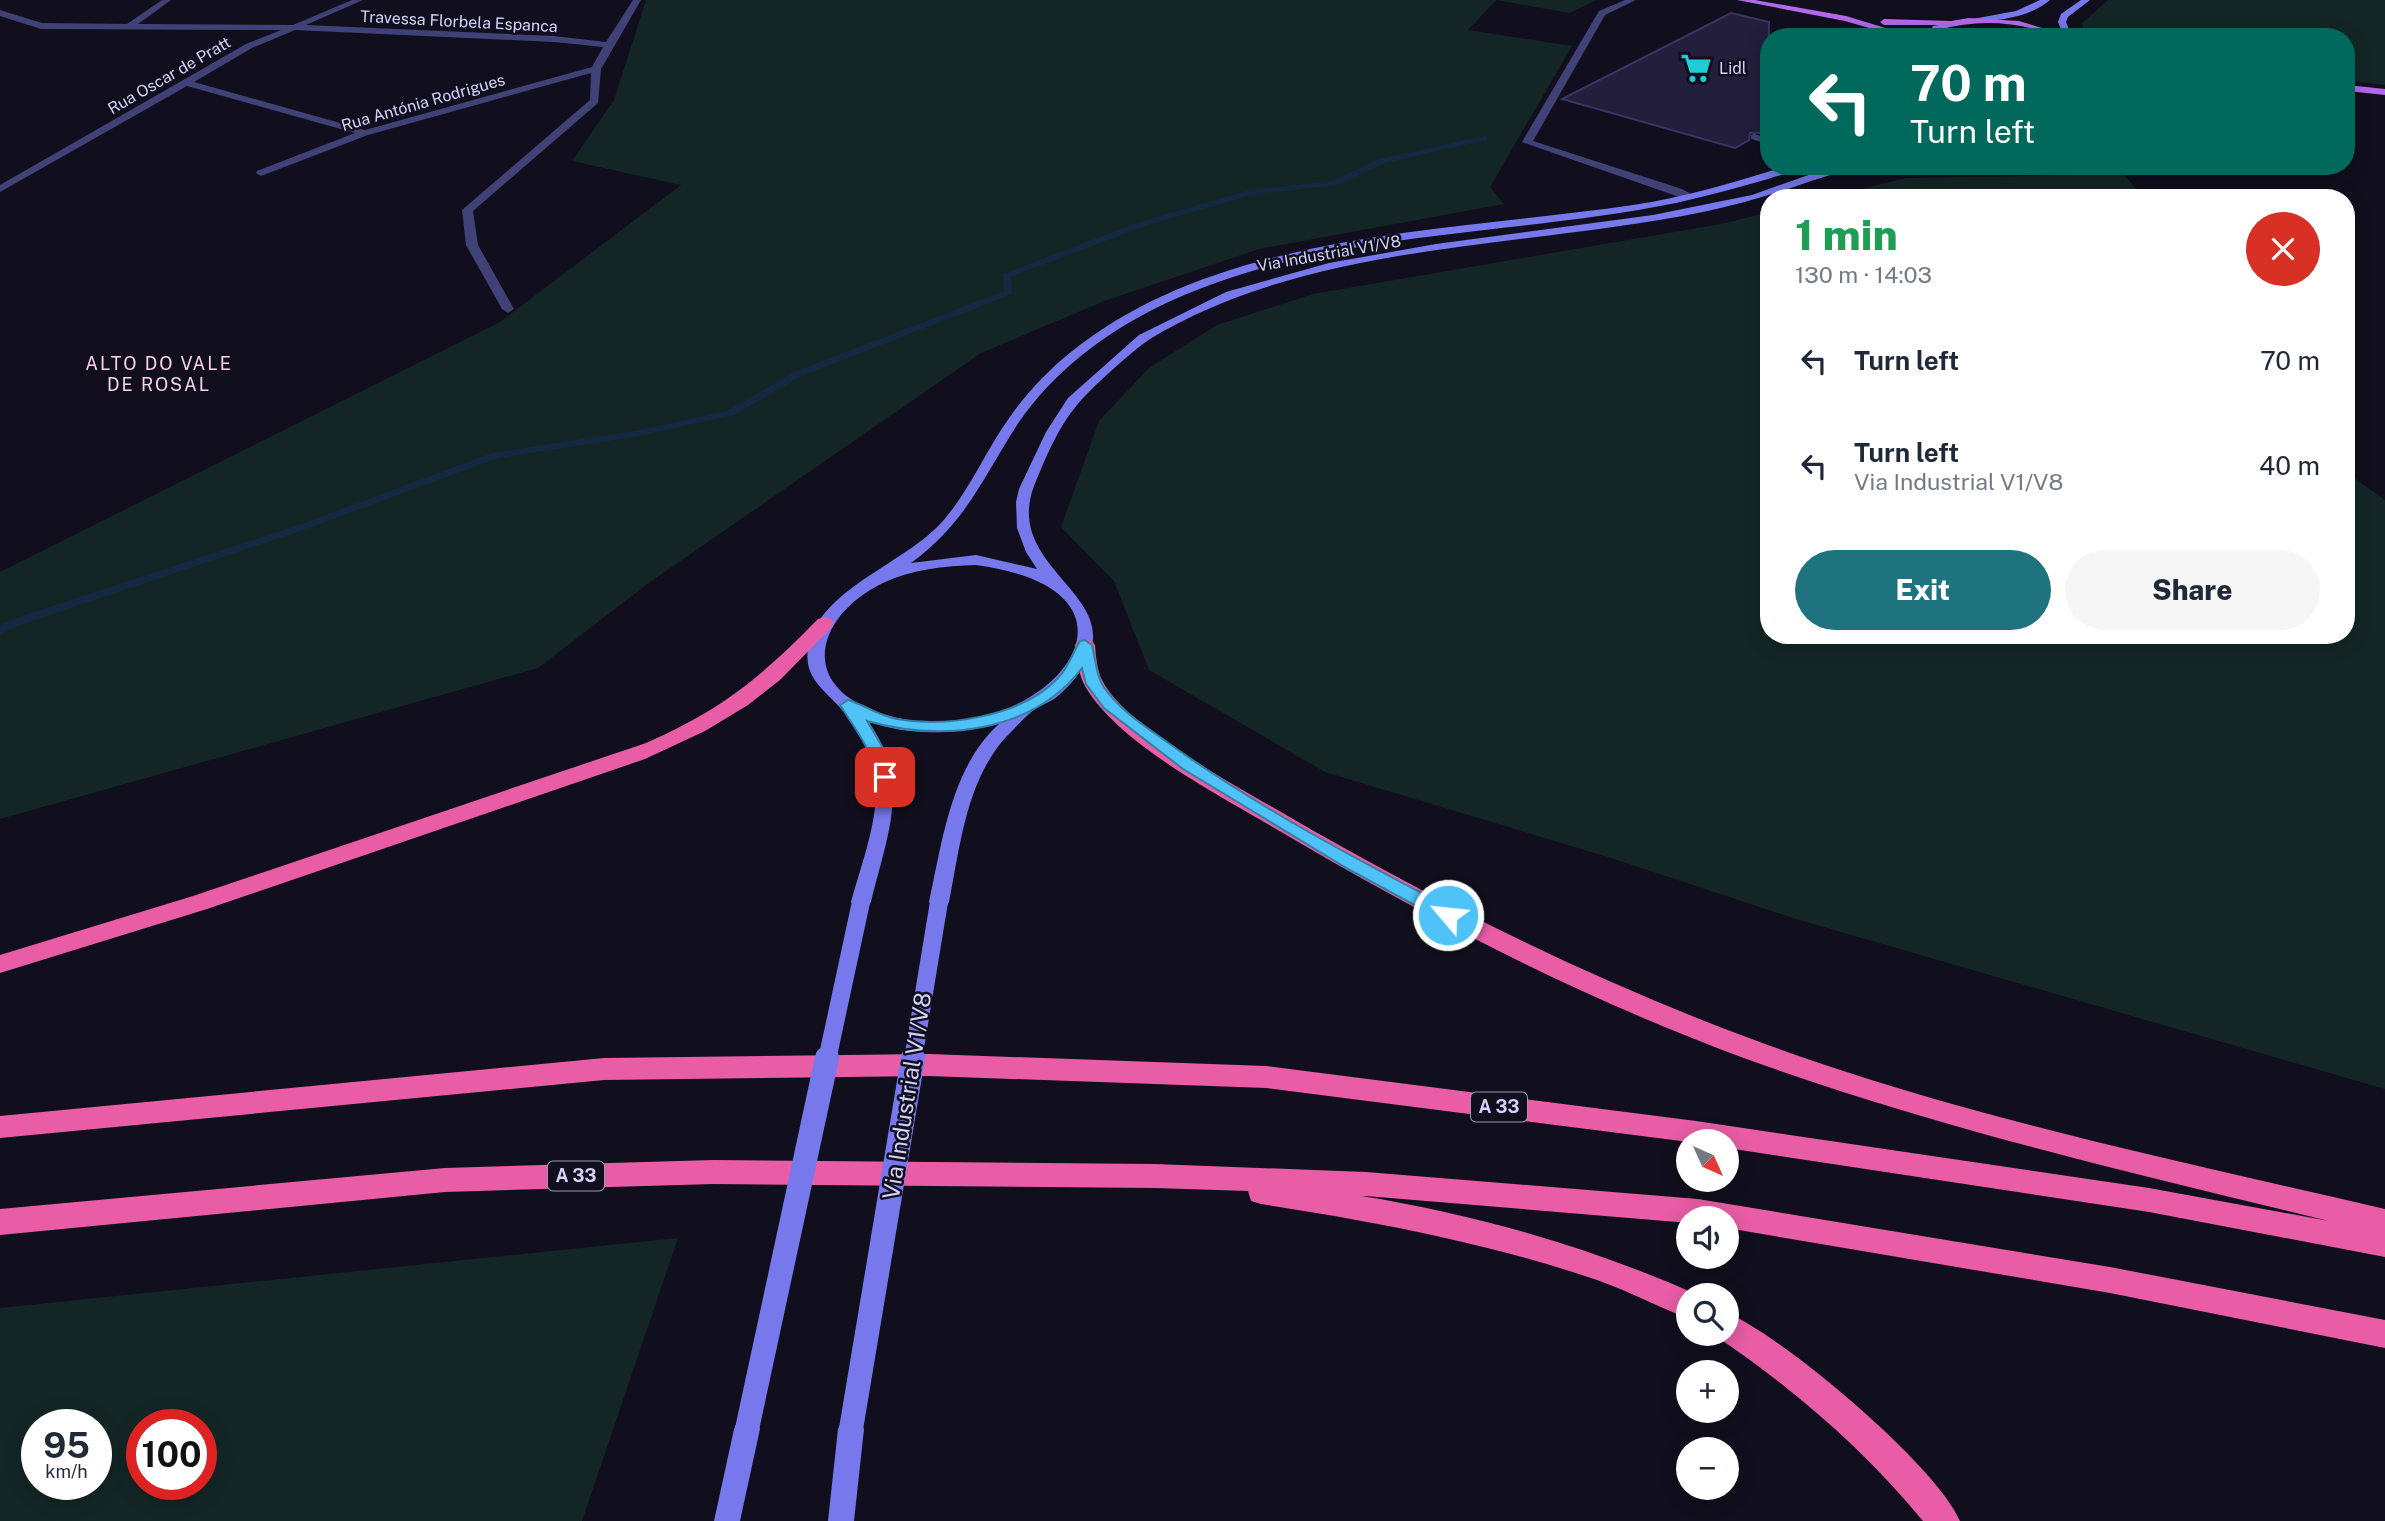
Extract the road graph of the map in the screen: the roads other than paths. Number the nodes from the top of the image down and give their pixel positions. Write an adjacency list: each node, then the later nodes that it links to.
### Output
1 (167, 0): 14 (street)
2 (359, 0): 15 (street, Rua Oscar de Pratt)
3 (637, 0): 20 (street)
4 (1632, 0): 34 (street)
5 (1741, 0): 10 (main road)
6 (2046, 0): 11 (main road)
7 (2085, 0): 19 (main road)
8 (0, 13): 9 (street, Travessa Florbela Espanca)
9 (17, 18): 13 (street); 14 (street, Travessa Florbela Espanca)
10 (1846, 19): 12 (main road); 16 (main road)
11 (1971, 20): 12 (main road); 18 (main road)
12 (1952, 22): 17 (main road)
13 (0, 23)
14 (129, 26): 15 (street, Travessa Florbela Espanca)
15 (291, 27): 20 (street, Travessa Florbela Espanca); 22 (street, Rua Oscar de Pratt)
16 (1878, 28)
17 (1936, 28)
18 (2036, 28)
19 (2064, 28)
20 (608, 45): 21 (street)
21 (596, 69): 25 (street, Rua Antónia Rodrigues); 35 (street)
22 (188, 83): 25 (street); 31 (street, Rua Oscar de Pratt)
23 (2355, 89): 24 (main road)
24 (2385, 92)
25 (365, 133): 28 (street, Rua Antónia Rodrigues)
26 (1754, 137): 27 (street)
27 (1760, 139)
28 (261, 173)
29 (1770, 175): 34 (main road, Via Industrial V1/V8)
30 (1821, 175): 32 (main road, Via Industrial V1/V8)
31 (0, 189)
32 (1785, 189)
33 (1760, 196): 36 (main road, Via Industrial V1/V8)
34 (1689, 197): 37 (main road, Via Industrial V1/V8)
35 (508, 310)
36 (1056, 584): 37 (main road); 39 (main road)
37 (858, 590): 38 (main road)
38 (825, 623): 41 (main road); 42 (highway)
39 (1085, 645): 40 (main road); 46 (highway)
40 (1039, 701): 41 (main road); 52 (main road, Via Industrial V1/V8, bridge)
41 (848, 705): 51 (main road, bridge)
42 (0, 964)
43 (0, 1127): 47 (highway, A 33)
44 (1155, 1176): 45 (highway, A 33); 48 (highway); 49 (highway, A 33)
45 (0, 1222)
46 (2385, 1222)
47 (2385, 1244)
48 (1676, 1299)
49 (2385, 1334)
50 (1739, 1335): 53 (highway)
51 (727, 1521)
52 (841, 1521)
53 (1944, 1521)

